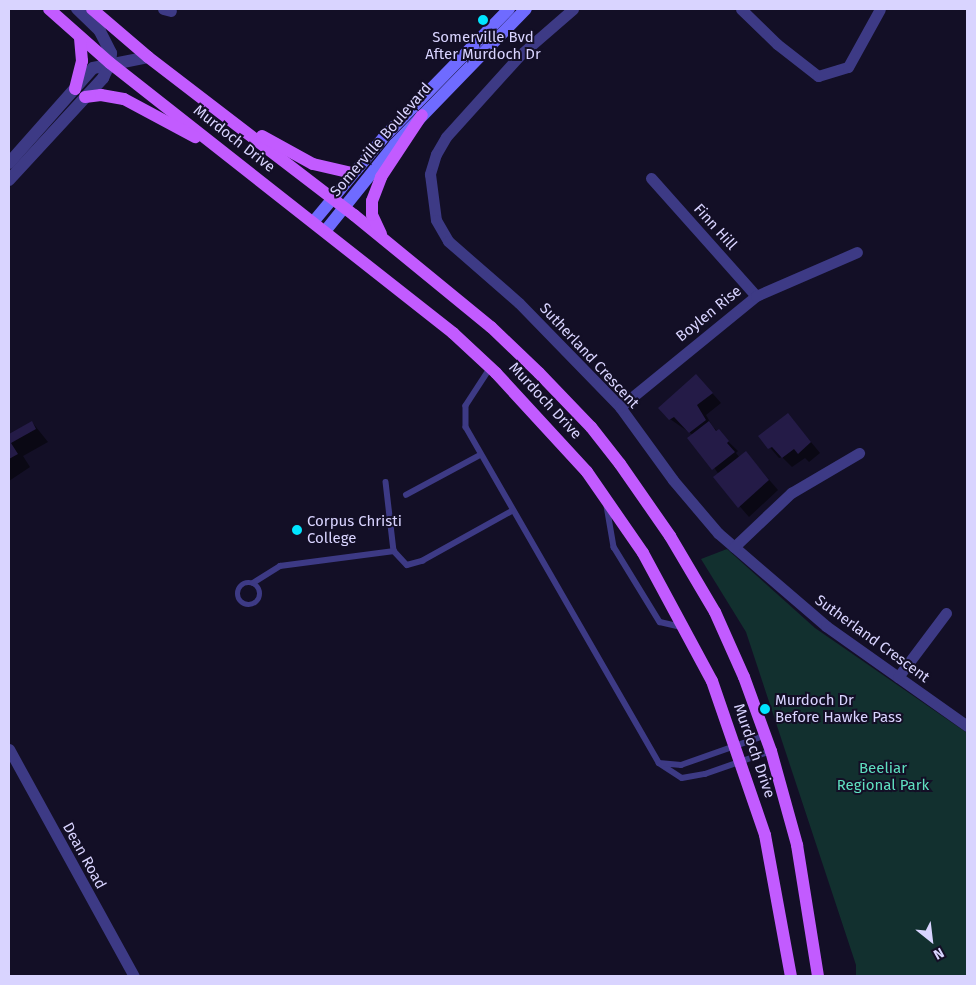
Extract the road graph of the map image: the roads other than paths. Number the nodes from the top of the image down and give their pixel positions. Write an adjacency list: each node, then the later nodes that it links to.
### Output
1 (49, 9): 9 (main road, Murdoch Drive)
2 (77, 9): 11 (street)
3 (92, 9): 10 (main road, Murdoch Drive)
4 (509, 9): 18 (main road, Somerville Boulevard)
5 (526, 9): 15 (main road, Somerville Boulevard)
6 (574, 9): 29 (street, Sutherland Crescent)
7 (741, 9): 8 (street)
8 (880, 9)
9 (80, 37): 11 (main road, Murdoch Drive); 12 (main road)
10 (148, 56): 11 (street); 13 (main road, Murdoch Drive)
11 (110, 63): 12 (street); 14 (street); 16 (main road, Murdoch Drive)
12 (74, 89): 17 (street)
13 (195, 92): 18 (main road); 21 (main road, Murdoch Drive)
14 (85, 98): 16 (main road); 20 (street)
15 (422, 115): 22 (main road, Somerville Boulevard); 25 (main road)
16 (218, 148): 23 (main road, Murdoch Drive)
17 (9, 163)
18 (352, 173): 21 (main road, Somerville Boulevard)
19 (651, 178): 27 (street, Finn Hill)
20 (9, 180)
21 (333, 198): 22 (main road, Murdoch Drive); 23 (main road, Somerville Boulevard)
22 (344, 207): 24 (main road, Somerville Boulevard); 25 (main road, Murdoch Drive)
23 (314, 222): 24 (main road, Murdoch Drive)
24 (326, 230): 28 (main road, Murdoch Drive)
25 (388, 243): 43 (main road, Murdoch Drive)
26 (858, 252): 27 (street, Boylen Rise)
27 (756, 296): 29 (street, Boylen Rise)
28 (491, 368): 31 (lane); 34 (main road, Murdoch Drive)
29 (620, 407): 36 (street, Sutherland Crescent)
30 (860, 453): 36 (street)
31 (480, 455): 33 (lane); 35 (lane)
32 (386, 482): 37 (lane)
33 (406, 495)
34 (606, 499): 40 (main road, Murdoch Drive); 40 (lane)
35 (512, 511): 37 (lane); 48 (lane)
36 (734, 547): 41 (street, Sutherland Crescent)
37 (394, 551): 38 (lane)
38 (253, 583)
39 (946, 613): 41 (street)
40 (684, 627): 44 (main road, Murdoch Drive)
41 (898, 677): 42 (street, Sutherland Crescent)
42 (967, 726)
43 (766, 735): 44 (lane); 46 (main road, Murdoch Drive)
44 (736, 746): 47 (main road, Murdoch Drive); 48 (lane)
45 (9, 749): 49 (street, Dean Road)
46 (771, 751): 47 (lane); 51 (main road, Murdoch Drive)
47 (742, 761): 48 (lane); 50 (main road, Murdoch Drive)
48 (659, 763)
49 (134, 976)
50 (791, 976)
51 (818, 976)

